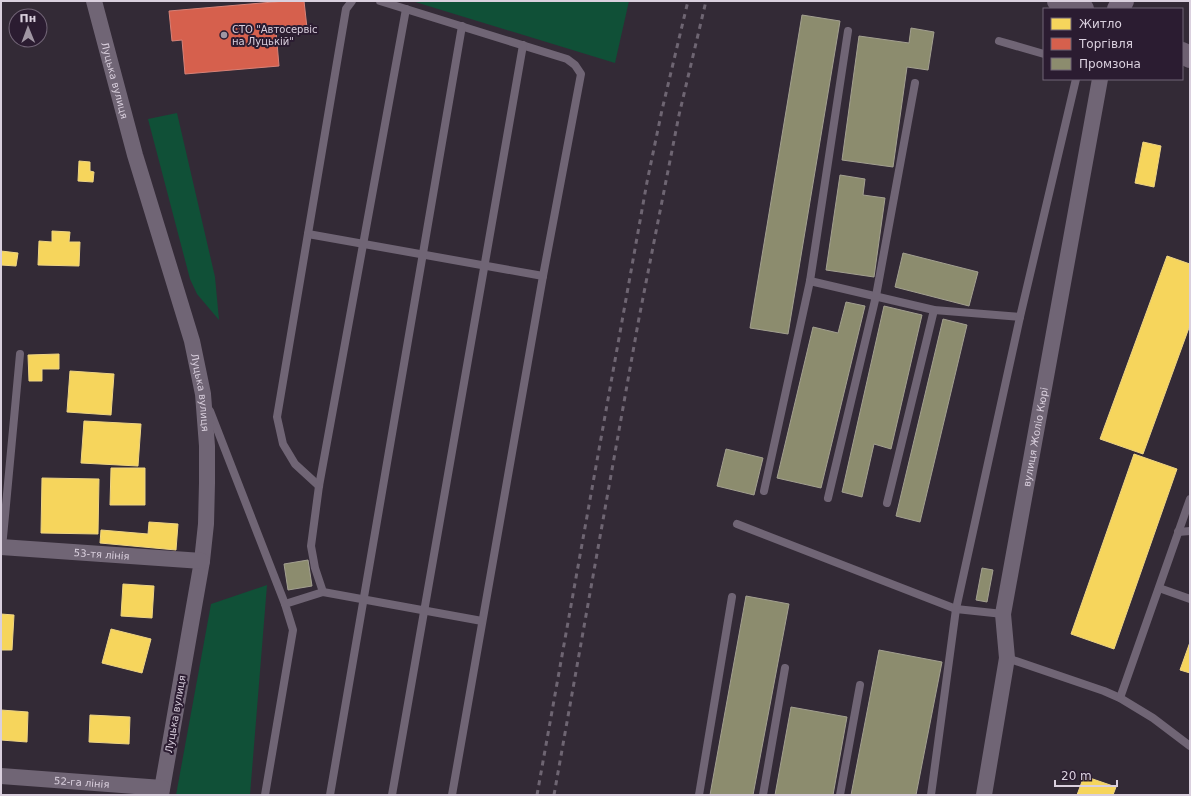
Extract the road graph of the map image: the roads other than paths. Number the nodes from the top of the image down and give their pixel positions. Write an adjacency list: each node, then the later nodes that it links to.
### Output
1 (94, 1): 25 (street, Луцька вулиця)
2 (352, 1): 15 (lane)
3 (380, 1): 6 (lane)
4 (1058, 1): 5 (highway)
5 (1080, 8)
6 (406, 9): 7 (lane); 16 (lane)
7 (462, 26): 10 (lane); 17 (lane)
8 (848, 31): 20 (lane)
9 (999, 41): 11 (lane)
10 (523, 45): 18 (lane); 19 (lane)
11 (1043, 54)
12 (1076, 80): 23 (lane)
13 (1100, 80): 44 (street, вулиця Жоліо Кюрі)
14 (915, 83): 21 (lane)
15 (308, 234): 16 (lane); 26 (lane)
16 (363, 244): 17 (lane); 26 (lane)
17 (423, 255): 18 (lane); 39 (lane)
18 (484, 265): 19 (lane); 43 (lane)
19 (543, 276): 45 (lane)
20 (810, 281): 21 (lane); 27 (lane)
21 (876, 296): 22 (lane); 28 (lane)
22 (934, 310): 23 (lane); 30 (lane)
23 (1020, 317): 42 (lane)
24 (20, 354): 34 (lane)
25 (203, 394): 35 (street, Луцька вулиця); 41 (lane)
26 (319, 486): 37 (lane)
27 (764, 492)
28 (828, 498)
29 (1190, 499): 32 (lane)
30 (887, 503)
31 (737, 524): 42 (lane)
32 (1178, 532): 33 (lane); 36 (lane)
33 (1190, 532)
34 (1, 548): 35 (street, 53-тя лінія)
35 (202, 561): 52 (street, Луцька вулиця)
36 (1159, 588): 40 (lane); 49 (lane)
37 (323, 592): 39 (lane); 41 (lane)
38 (732, 597): 57 (lane)
39 (364, 599): 43 (lane); 54 (lane)
40 (1190, 599)
41 (285, 604): 53 (lane)
42 (956, 608): 44 (lane); 60 (lane)
43 (423, 610): 45 (lane); 55 (lane)
44 (1003, 614): 46 (street, вулиця Жоліо Кюрі)
45 (482, 621): 56 (lane)
46 (1007, 658): 49 (lane); 61 (street, вулиця Жоліо Кюрі)
47 (785, 668): 58 (lane)
48 (860, 685): 59 (lane)
49 (1120, 698): 50 (lane)
50 (1190, 746)
51 (1, 776): 52 (street, 52-га лінія)
52 (161, 792)
53 (265, 795)
54 (330, 795)
55 (392, 795)
56 (452, 795)
57 (700, 795)
58 (763, 795)
59 (840, 795)
60 (931, 795)
61 (984, 795)

